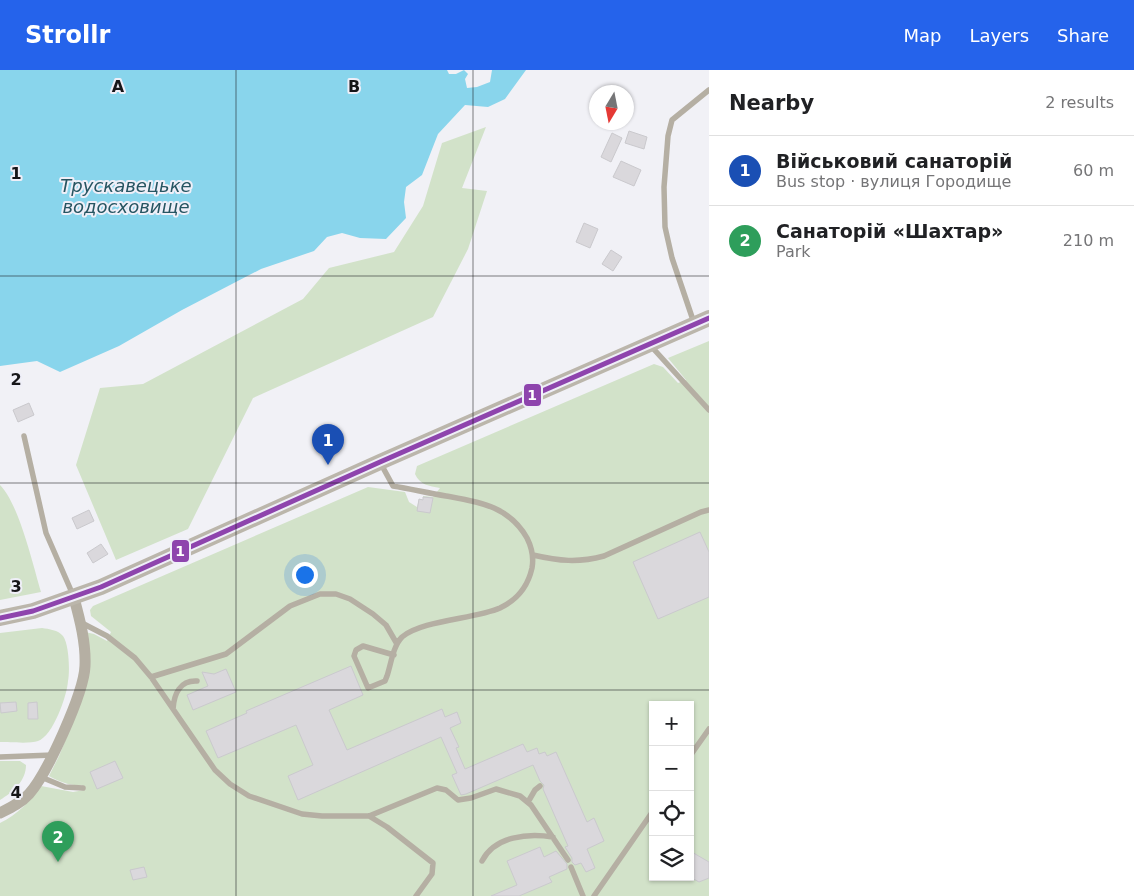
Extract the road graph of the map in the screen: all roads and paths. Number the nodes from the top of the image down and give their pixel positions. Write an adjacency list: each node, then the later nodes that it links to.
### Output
1 (709, 90): 2 (lane)
2 (702, 321): 3 (street)
3 (649, 344): 4 (lane); 6 (street)
4 (709, 410)
5 (24, 436): 9 (lane)
6 (380, 462): 8 (lane); 9 (street)
7 (709, 510): 8 (lane)
8 (533, 555): 12 (lane)
9 (74, 598): 10 (street); 11 (street)
10 (0, 618)
11 (80, 622): 14 (lane); 19 (street)
12 (397, 644): 13 (lane); 14 (lane)
13 (394, 655): 13 (lane)
14 (151, 677): 16 (lane)
15 (196, 681): 16 (lane)
16 (173, 709): 26 (lane)
17 (709, 729): 18 (lane)
18 (694, 750)
19 (53, 755): 20 (lane); 21 (street)
20 (0, 757)
21 (41, 777): 23 (lane); 25 (street)
22 (540, 786): 24 (lane)
23 (83, 788)
24 (528, 802): 26 (lane); 28 (lane)
25 (0, 813)
26 (369, 816): 32 (lane)
27 (649, 817): 34 (lane)
28 (553, 837): 29 (lane); 30 (lane)
29 (568, 860)
30 (482, 861)
31 (571, 867): 33 (lane)
32 (416, 896)
33 (583, 896)
34 (594, 896)

